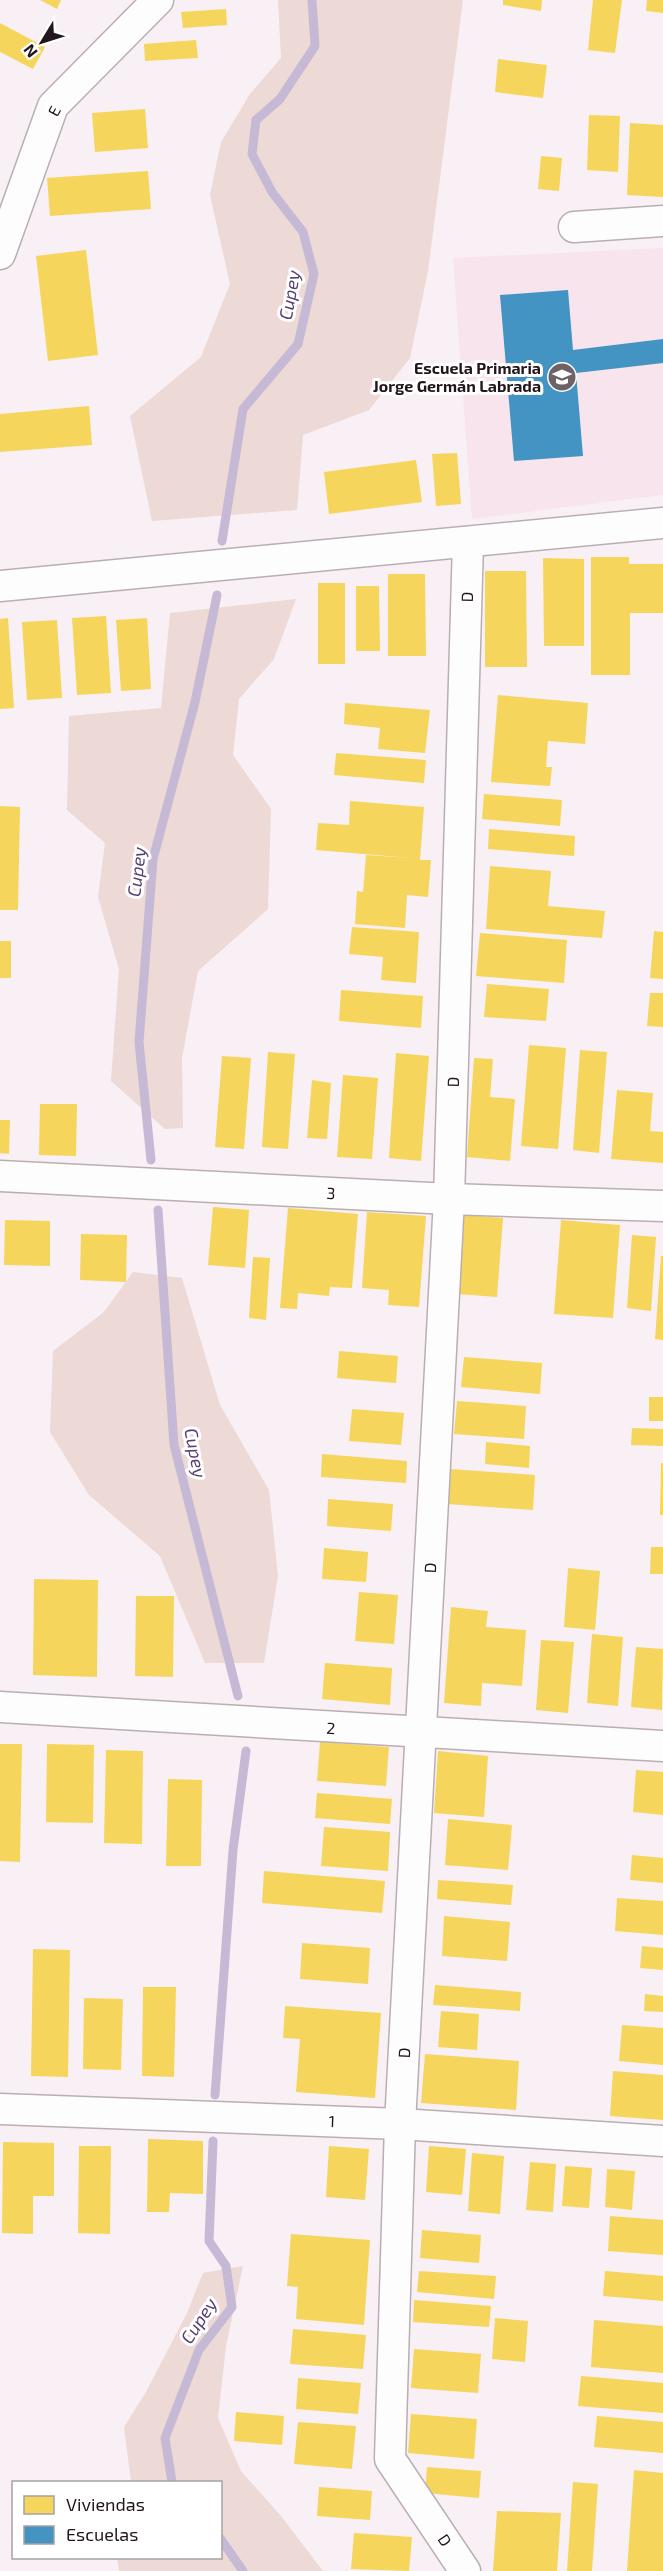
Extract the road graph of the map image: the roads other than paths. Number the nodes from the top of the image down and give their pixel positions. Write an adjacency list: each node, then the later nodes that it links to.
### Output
1 (158, 0): 4 (street, E)
2 (663, 221): 3 (street)
3 (574, 227)
4 (0, 254)
5 (663, 523): 6 (street)
6 (468, 542): 7 (street); 9 (street, D)
7 (0, 586)
8 (0, 1176): 9 (street, 3)
9 (449, 1199): 10 (street, 3); 12 (street, D)
10 (663, 1206)
11 (0, 1707): 12 (street, 2)
12 (421, 1733): 13 (street, 2); 15 (street, D)
13 (663, 1746)
14 (0, 2109): 15 (street, 1)
15 (400, 2124): 16 (street, 1); 17 (street, D)
16 (663, 2141)
17 (465, 2571)

